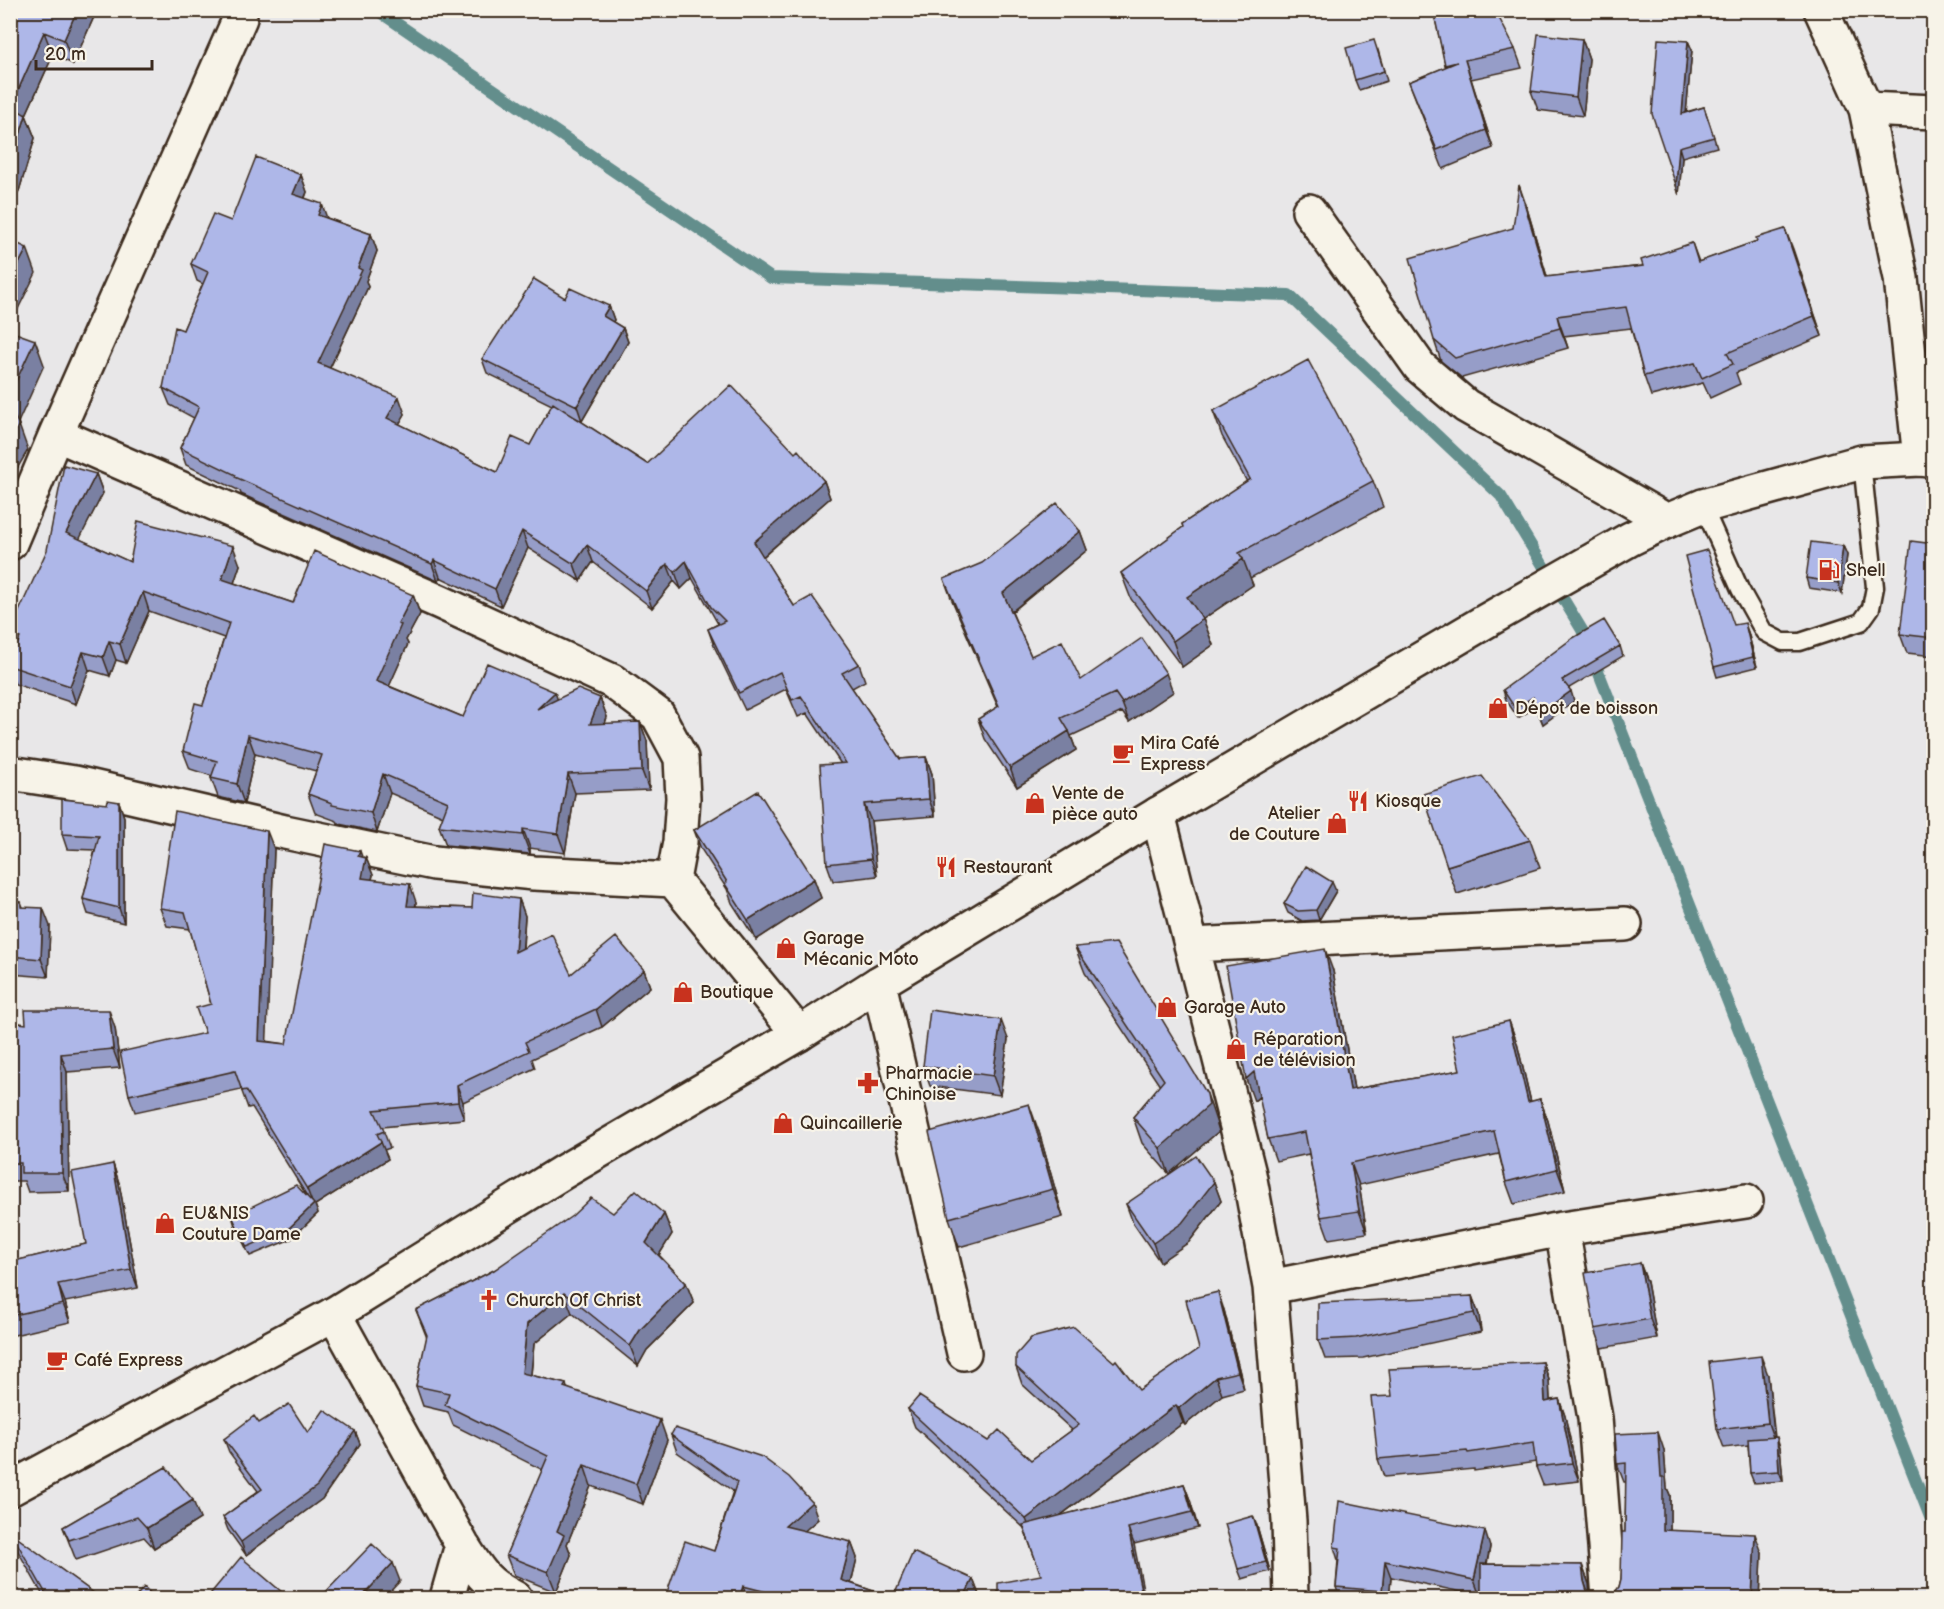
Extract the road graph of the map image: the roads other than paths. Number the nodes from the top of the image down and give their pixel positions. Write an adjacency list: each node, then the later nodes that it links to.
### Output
1 (1821, 10): 3 (street)
2 (240, 18): 6 (street)
3 (1866, 109): 4 (street); 7 (street)
4 (1934, 112)
5 (1309, 211): 10 (street)
6 (56, 434): 11 (street); 14 (street)
7 (1927, 460): 8 (street)
8 (1862, 462): 9 (street); 9 (lane)
9 (1703, 506): 10 (street)
10 (1667, 521): 13 (street)
11 (10, 543)
12 (10, 773): 14 (street)
13 (1158, 814): 16 (street); 17 (street)
14 (673, 880): 18 (street)
15 (1625, 924): 16 (street)
16 (1191, 945): 21 (street)
17 (879, 983): 18 (street); 23 (street)
18 (799, 1034): 22 (street)
19 (1746, 1200): 20 (street)
20 (1562, 1229): 21 (street); 29 (street)
21 (1270, 1287): 28 (street)
22 (334, 1314): 24 (street); 25 (street)
23 (964, 1353)
24 (10, 1489)
25 (462, 1545): 26 (street); 27 (street)
26 (447, 1599)
27 (515, 1599)
28 (1291, 1599)
29 (1609, 1599)

